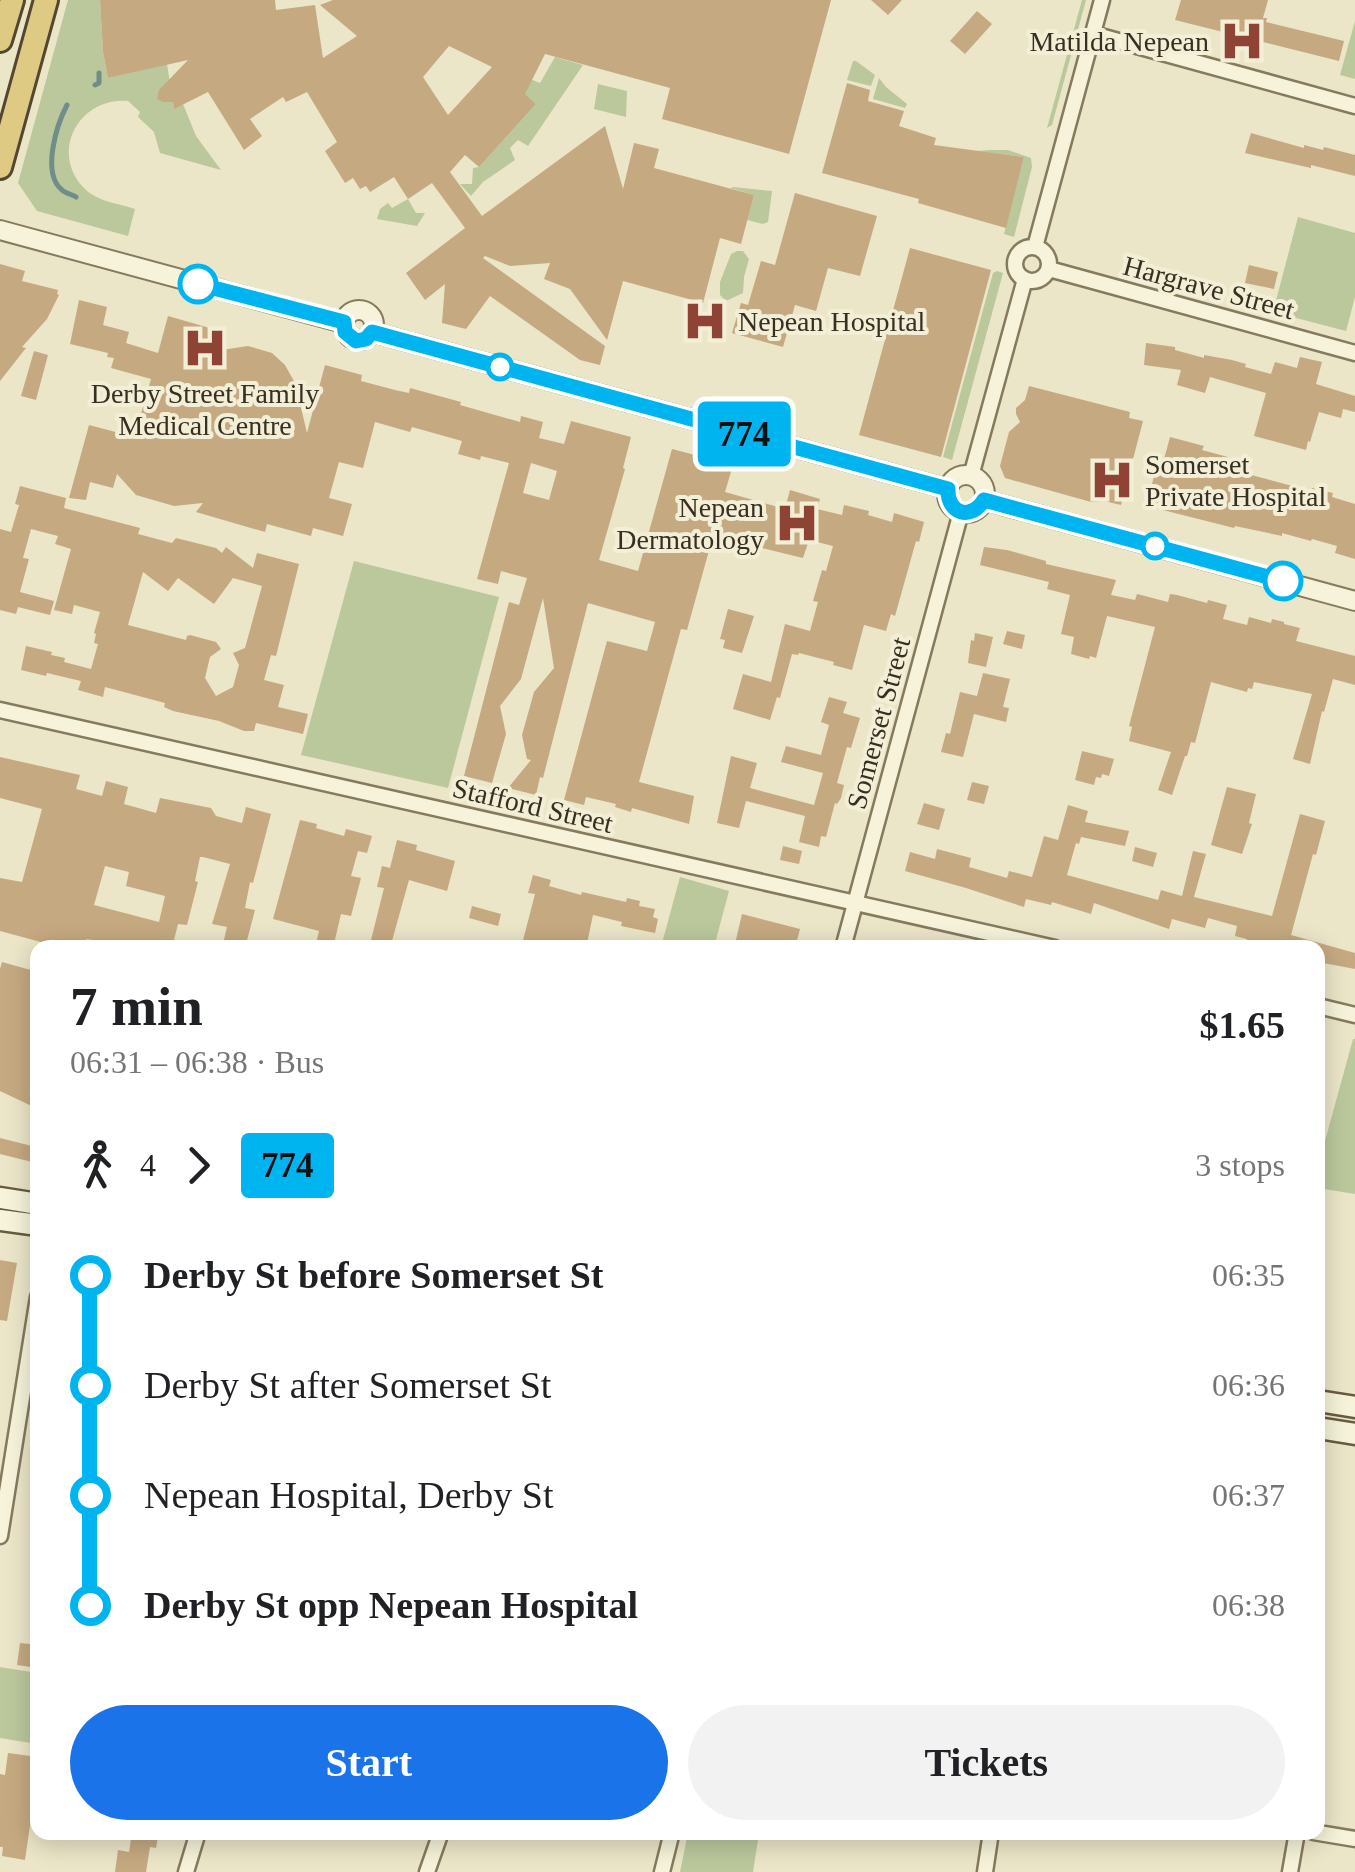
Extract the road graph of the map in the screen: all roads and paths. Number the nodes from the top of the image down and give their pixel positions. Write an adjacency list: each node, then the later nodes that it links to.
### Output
1 (12, 0): 5 (highway)
2 (46, 0): 7 (highway)
3 (1102, 0): 4 (street)
4 (1093, 34): 6 (street); 9 (street)
5 (0, 40)
6 (1355, 106)
7 (0, 166)
8 (0, 230): 14 (street)
9 (1035, 247): 10 (street); 11 (street)
10 (1049, 269): 11 (street); 12 (street, Hargrave Street)
11 (1026, 279): 13 (street)
12 (1355, 353)
13 (971, 476): 14 (street); 15 (street)
14 (948, 489): 16 (street)
15 (984, 500): 16 (street); 17 (street)
16 (961, 512): 19 (street, Somerset Street)
17 (1355, 601)
18 (0, 710): 19 (street, Stafford Street)
19 (855, 903): 20 (street, Somerset Street); 21 (street, Stafford Street)
20 (844, 940)
21 (1019, 940)
22 (1325, 1008): 23 (street)
23 (1355, 1015)
24 (0, 1198): 25 (main road)
25 (30, 1203)
26 (0, 1220): 27 (main road)
27 (30, 1224)
28 (30, 1347): 33 (street)
29 (1325, 1402): 30 (main road)
30 (1355, 1407)
31 (1325, 1429): 32 (main road)
32 (1355, 1434)
33 (0, 1536)
34 (1325, 1834): 35 (street)
35 (1355, 1839)
36 (196, 1840): 41 (street)
37 (438, 1840): 42 (street)
38 (670, 1840): 43 (street)
39 (990, 1840): 44 (street)
40 (1295, 1840): 45 (street)
41 (186, 1872)
42 (427, 1872)
43 (662, 1872)
44 (985, 1872)
45 (1290, 1872)

